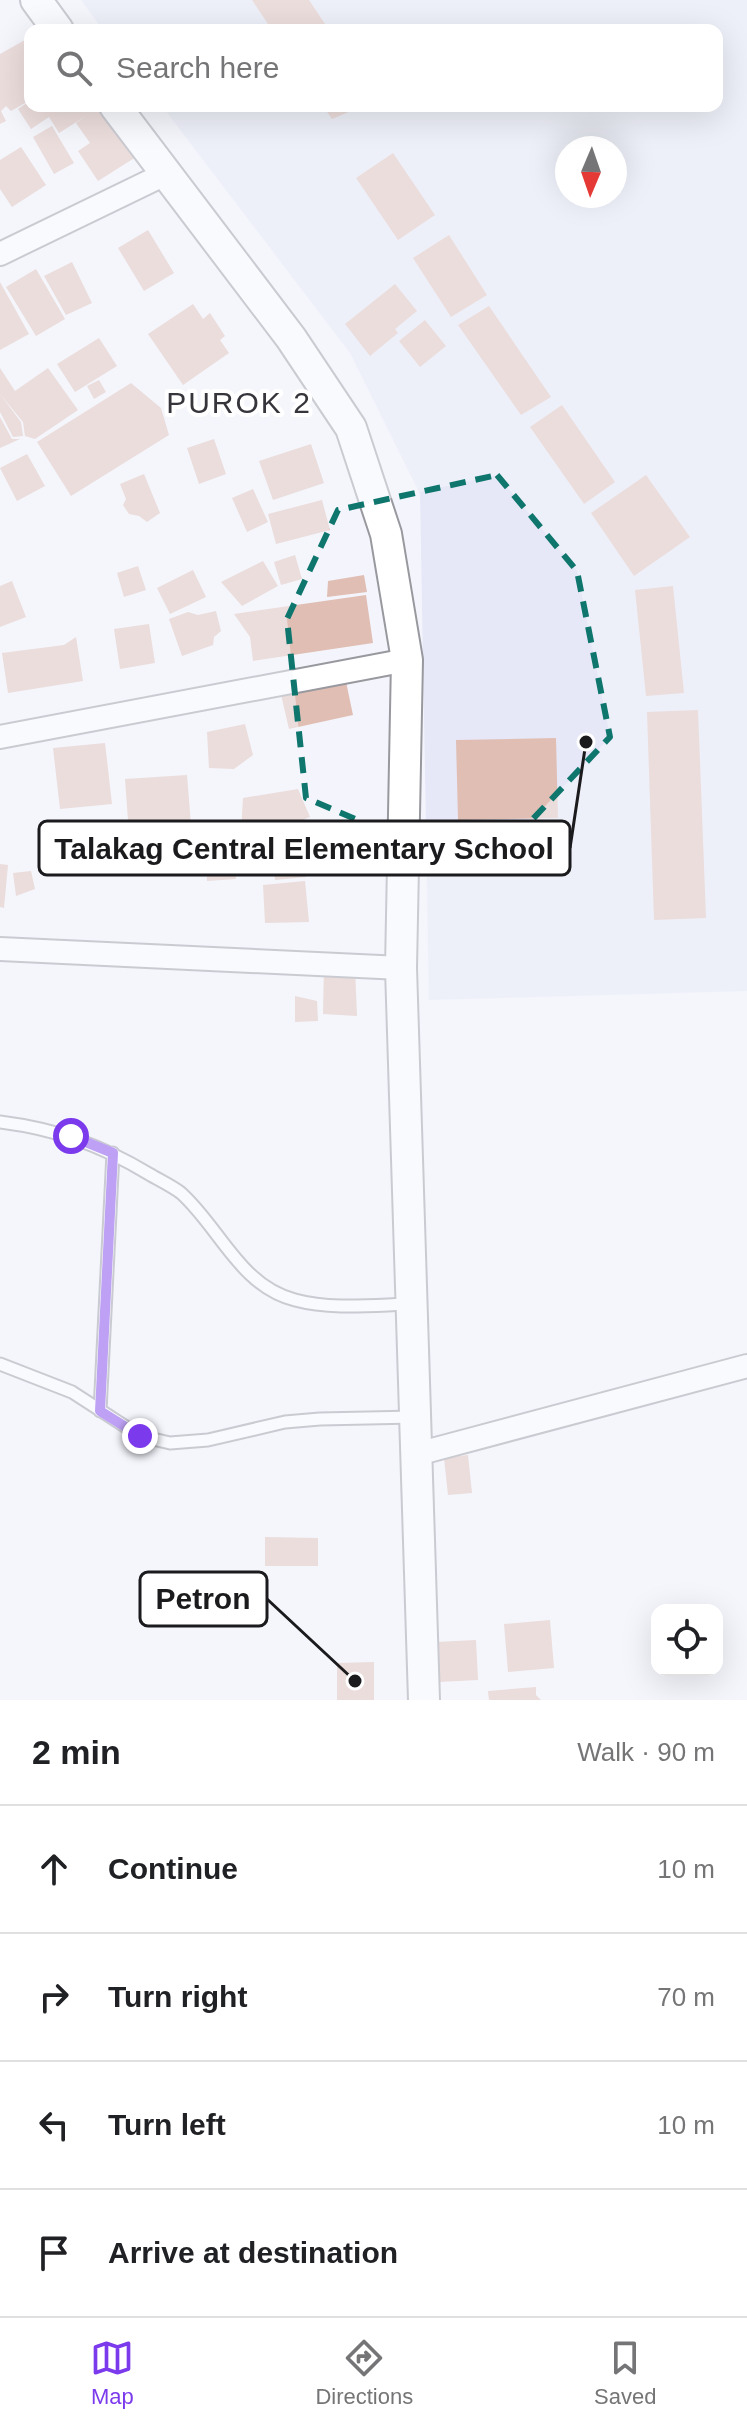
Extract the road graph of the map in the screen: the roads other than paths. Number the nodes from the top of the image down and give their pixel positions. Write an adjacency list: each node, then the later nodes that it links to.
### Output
1 (36, 0): 2 (main road)
2 (54, 24)
3 (119, 112): 4 (main road)
4 (165, 174): 5 (street); 6 (main road)
5 (0, 254)
6 (407, 660): 7 (street); 9 (main road)
7 (0, 737)
8 (0, 949): 9 (street)
9 (401, 968): 12 (main road)
10 (0, 1122): 11 (lane)
11 (113, 1153): 12 (lane); 15 (lane)
12 (412, 1304): 16 (main road)
13 (0, 1364): 15 (lane)
14 (747, 1366): 17 (street)
15 (100, 1411): 16 (lane)
16 (416, 1417): 17 (main road)
17 (417, 1454): 18 (main road)
18 (424, 1700)

